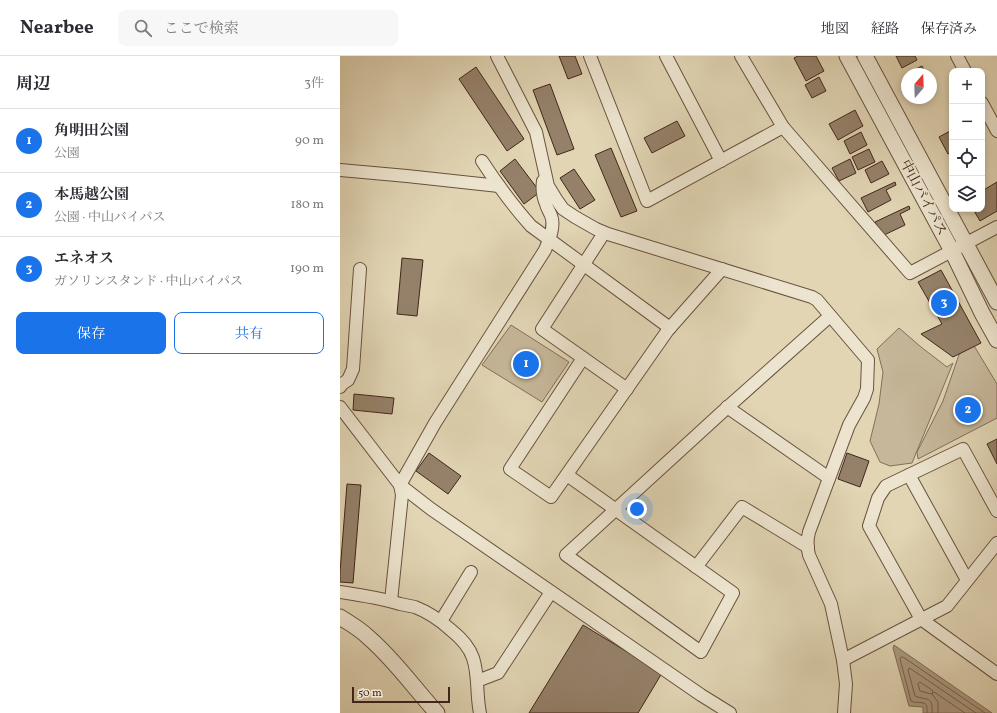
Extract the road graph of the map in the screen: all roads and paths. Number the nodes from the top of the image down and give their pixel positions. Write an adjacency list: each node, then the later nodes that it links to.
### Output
1 (497, 56): 15 (street)
2 (590, 56): 13 (street)
3 (666, 56): 13 (street)
4 (741, 56): 10 (street)
5 (847, 56): 21 (street, 中山バイパス)
6 (865, 56): 20 (street, 中山バイパス)
7 (957, 56): 8 (street)
8 (963, 68)
9 (983, 104): 11 (street)
10 (783, 127): 13 (street); 21 (street)
11 (997, 131)
12 (482, 161): 16 (street)
13 (720, 161)
14 (340, 170): 16 (street)
15 (545, 172): 18 (street); 19 (street)
16 (499, 186): 19 (street)
17 (997, 227): 20 (street)
18 (604, 233): 22 (street); 24 (street)
19 (549, 240): 22 (street); 37 (street)
20 (966, 244): 21 (street); 25 (street, 中山バイパス)
21 (952, 251): 28 (street, 中山バイパス)
22 (584, 264): 27 (street); 29 (street)
23 (360, 269): 30 (street)
24 (722, 269): 26 (street); 27 (street)
25 (997, 302)
26 (830, 316): 33 (street); 36 (street)
27 (670, 328): 31 (street)
28 (997, 340)
29 (583, 358): 31 (street); 34 (street)
30 (340, 387)
31 (627, 389): 34 (street)
32 (340, 406): 37 (street)
33 (727, 407): 36 (street); 38 (street)
34 (567, 475): 38 (street)
35 (909, 475): 39 (street); 44 (street); 49 (street)
36 (830, 478): 41 (street)
37 (400, 485): 46 (street); 47 (street)
38 (616, 510): 42 (street); 42 (street)
39 (997, 511)
40 (997, 543): 44 (street)
41 (808, 547): 42 (street); 51 (street)
42 (696, 567)
43 (471, 572): 50 (street)
44 (967, 580): 49 (street)
45 (340, 592): 47 (street)
46 (551, 592): 53 (street); 56 (street)
47 (391, 601): 50 (street)
48 (340, 617): 54 (street)
49 (921, 619): 51 (street); 52 (street)
50 (441, 621): 53 (street)
51 (843, 660): 57 (street)
52 (997, 674)
53 (477, 681): 55 (street)
54 (437, 713)
55 (480, 713)
56 (730, 713)
57 (844, 713)

